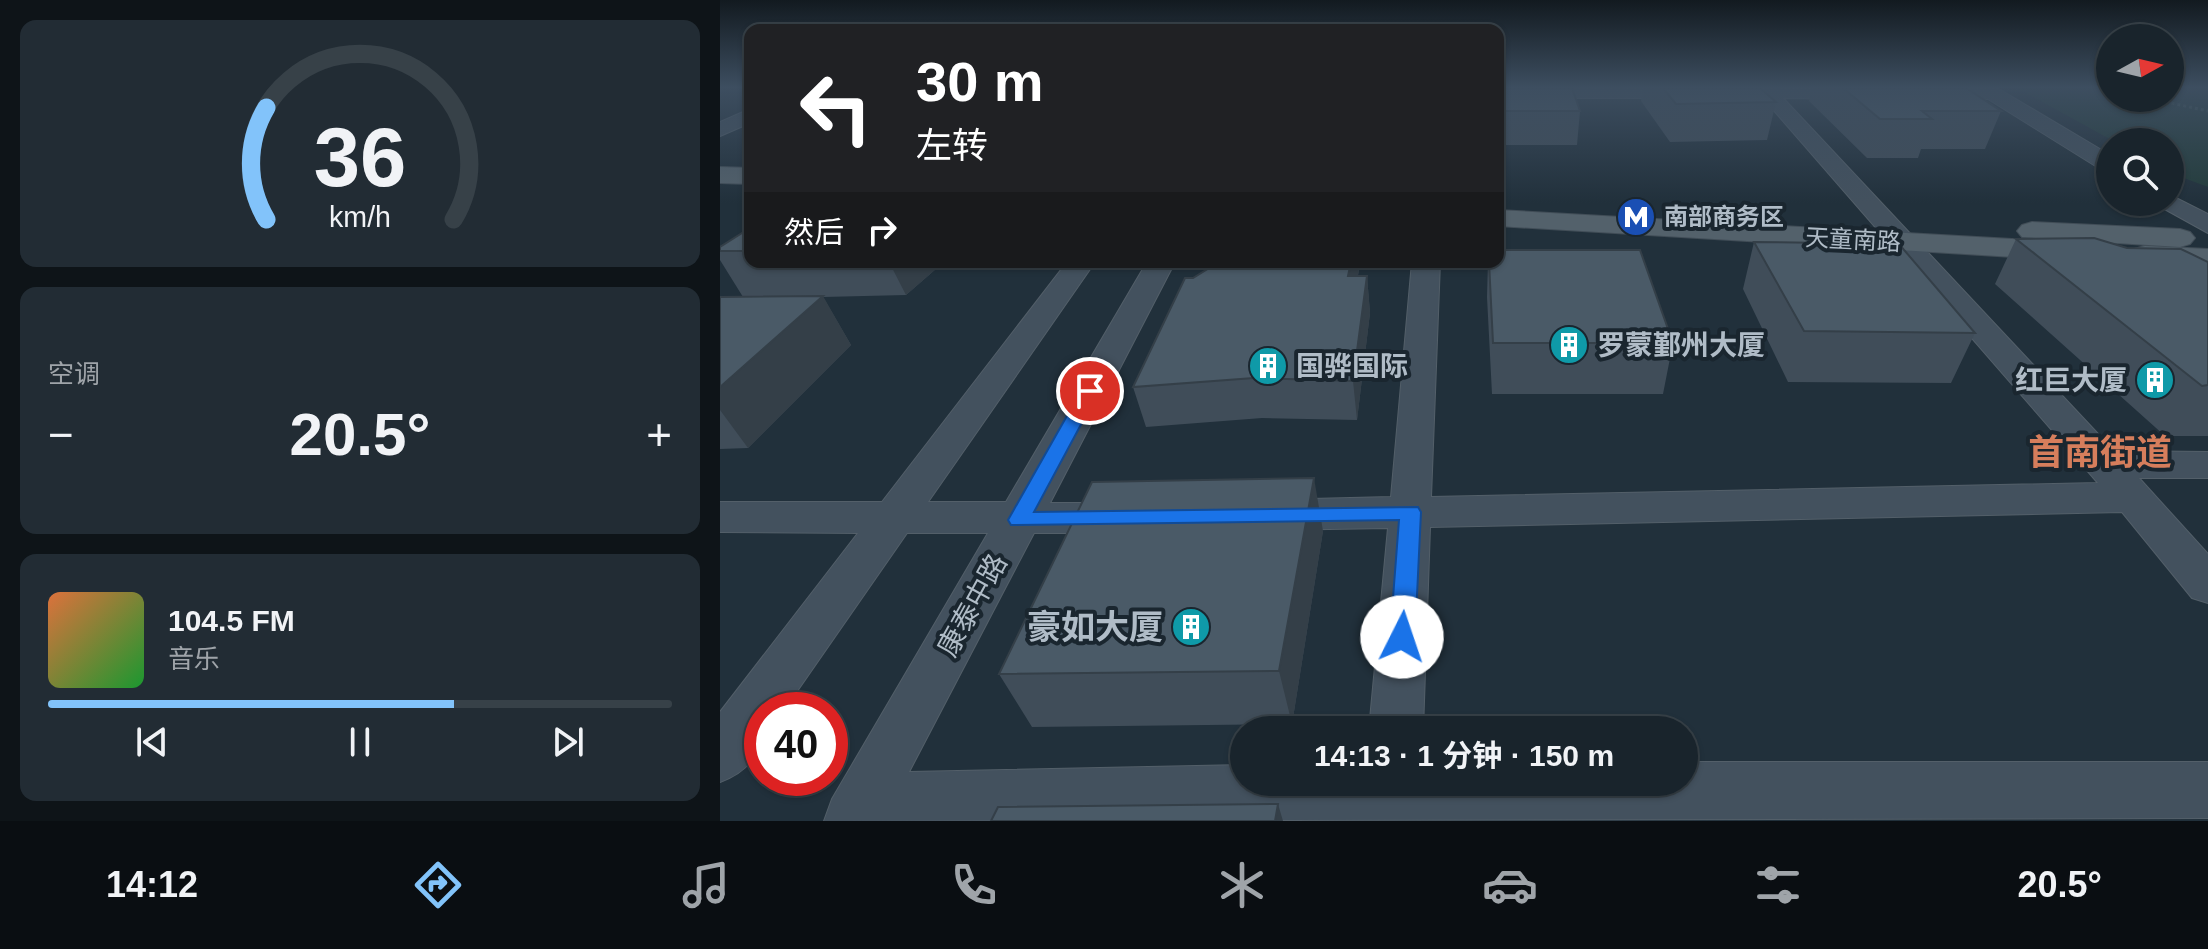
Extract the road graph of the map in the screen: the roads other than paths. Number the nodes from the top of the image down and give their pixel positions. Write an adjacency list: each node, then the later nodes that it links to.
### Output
1 (1799, 126): 16 (street)
2 (2050, 126): 5 (street)
3 (2064, 126): 4 (street)
4 (2096, 143)
5 (2096, 156)
6 (720, 159): 7 (main road)
7 (744, 161)
8 (720, 175): 9 (main road)
9 (744, 176)
10 (2184, 193): 12 (street)
11 (1504, 202): 16 (main road, 天童南路)
12 (2208, 206)
13 (2184, 210): 15 (street)
14 (1504, 218): 16 (main road, 天童南路)
15 (2208, 225)
16 (1896, 234): 17 (main road, 天童南路); 18 (main road, 天童南路); 22 (street)
17 (2208, 239)
18 (2208, 258)
19 (1077, 268): 29 (street)
20 (1158, 268): 30 (street, 康泰中路)
21 (1426, 268): 25 (street)
22 (2104, 464): 23 (street); 24 (street)
23 (2208, 465)
24 (2130, 497): 25 (street); 31 (street)
25 (1410, 512): 26 (street); 32 (street)
26 (1238, 515)
27 (720, 517): 29 (street)
28 (1160, 517): 30 (street)
29 (894, 519): 30 (street); 33 (street)
30 (1019, 520): 36 (street, 康泰中路)
31 (2208, 585)
32 (1397, 716)
33 (720, 756)
34 (2208, 790): 35 (street)
35 (1392, 798): 36 (street)
36 (857, 812)

